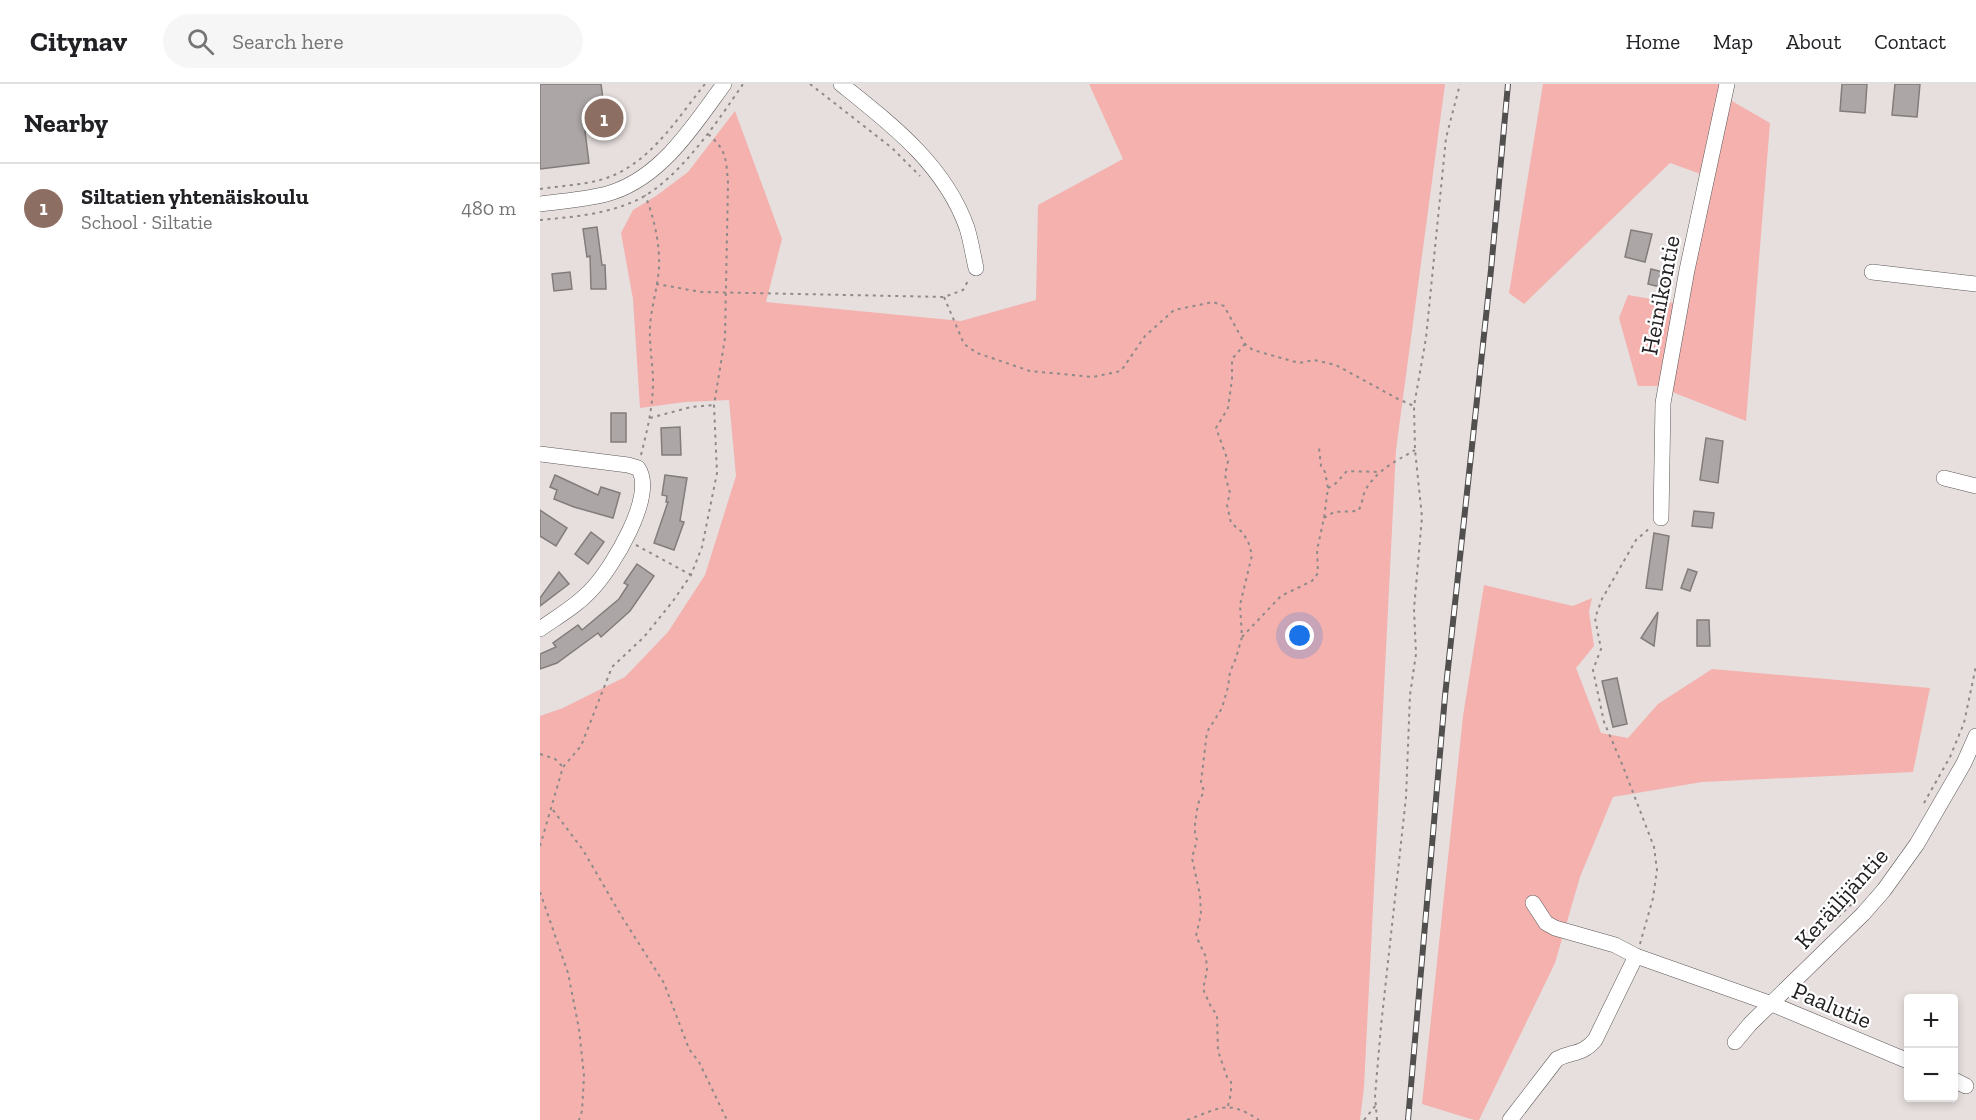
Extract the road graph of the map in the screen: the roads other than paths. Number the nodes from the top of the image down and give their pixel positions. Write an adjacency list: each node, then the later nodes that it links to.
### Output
1 (724, 84): 4 (street)
2 (841, 84): 6 (street)
3 (1727, 84): 11 (street, Heinikontie)
4 (540, 204)
5 (1872, 272): 7 (street)
6 (970, 273)
7 (1976, 284)
8 (540, 454): 12 (street)
9 (1944, 478): 10 (street)
10 (1976, 486)
11 (1661, 518)
12 (540, 629)
13 (1976, 736): 14 (street, Keräilijäntie)
14 (1970, 766): 17 (street, Keräilijäntie)
15 (1533, 903): 16 (street, Paalutie)
16 (1636, 956): 17 (street, Paalutie); 20 (street)
17 (1772, 1004): 18 (street, Keräilijäntie); 19 (street, Paalutie)
18 (1735, 1042)
19 (1904, 1059)
20 (1510, 1120)

